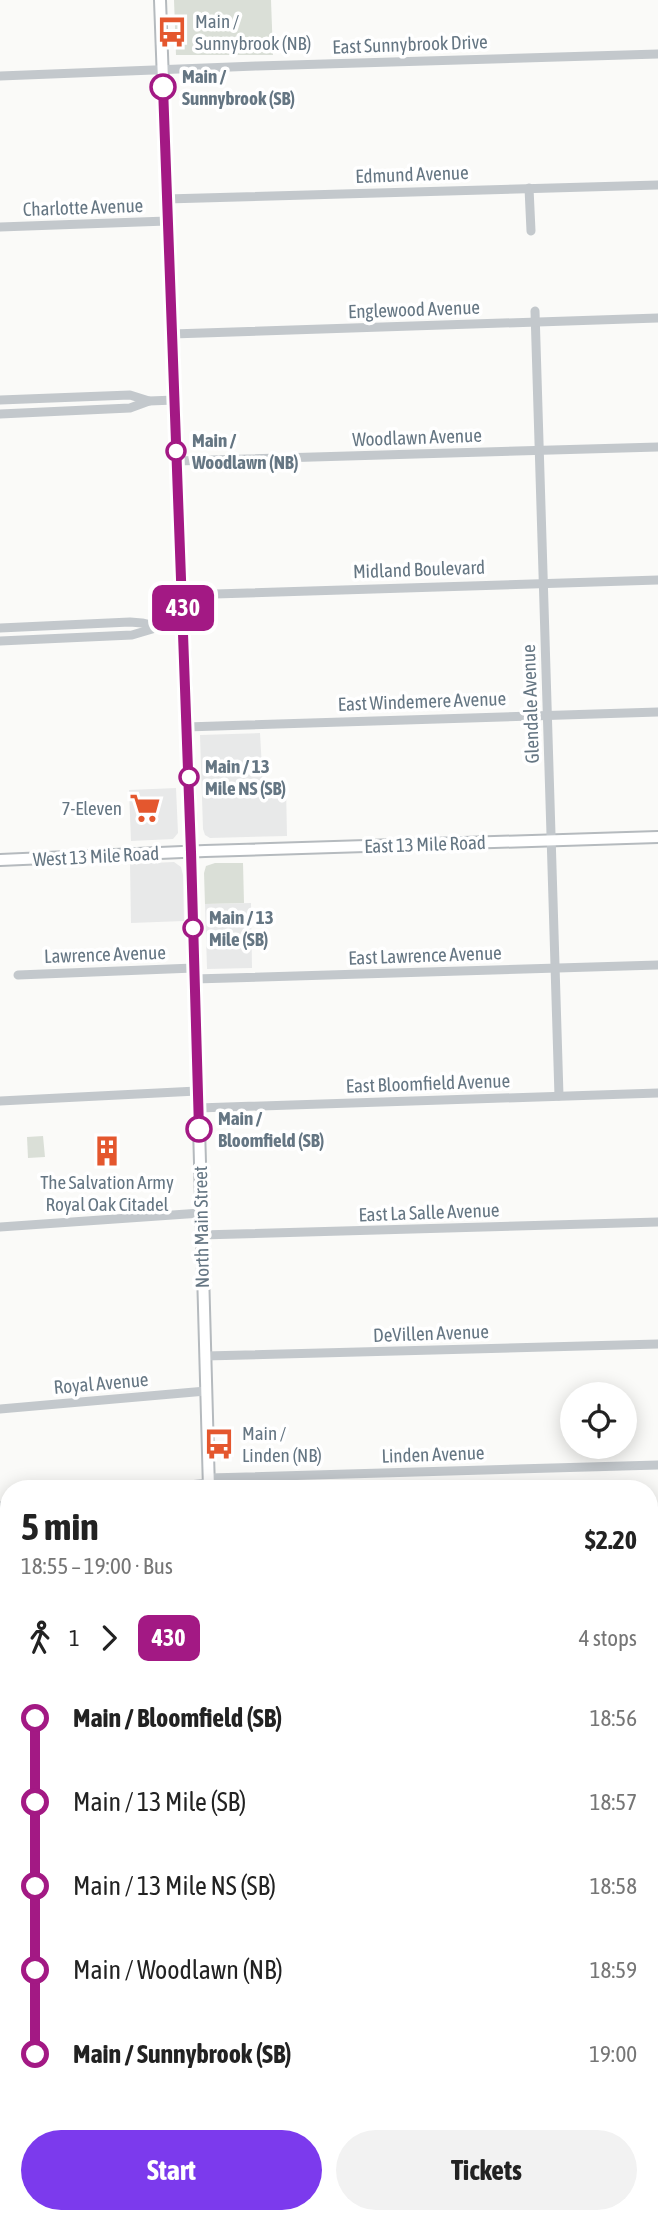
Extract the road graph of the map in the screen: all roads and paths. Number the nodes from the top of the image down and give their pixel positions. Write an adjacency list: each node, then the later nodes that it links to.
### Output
1 (160, 0): 3 (main road, North Main Street)
2 (658, 54): 3 (street, East Sunnybrook Drive)
3 (162, 69): 4 (street, East Sunnybrook Drive); 7 (main road, North Main Street)
4 (0, 76)
5 (658, 185): 6 (street, Edmund Avenue)
6 (529, 188): 7 (street, Edmund Avenue); 10 (street)
7 (166, 199): 8 (main road, North Main Street)
8 (167, 221): 9 (street, Charlotte Avenue); 14 (main road, North Main Street)
9 (0, 227)
10 (531, 230)
11 (535, 311): 13 (street, Glendale Avenue)
12 (658, 318): 13 (street, Englewood Avenue)
13 (535, 322): 14 (street, Englewood Avenue); 20 (street, Glendale Avenue)
14 (172, 334): 16 (main road, North Main Street)
15 (0, 400): 17 (street)
16 (175, 400): 17 (street); 21 (main road, North Main Street)
17 (149, 401): 18 (street)
18 (0, 414)
19 (658, 447): 20 (street, Woodlawn Avenue)
20 (539, 450): 21 (street, Woodlawn Avenue); 23 (street, Glendale Avenue)
21 (177, 461): 24 (main road, North Main Street)
22 (658, 580): 23 (street, Midland Boulevard)
23 (544, 583): 24 (street, Midland Boulevard); 30 (street, Glendale Avenue)
24 (182, 595): 25 (main road, North Main Street)
25 (183, 626): 26 (street); 31 (main road, North Main Street)
26 (159, 627): 27 (street); 28 (street)
27 (0, 628)
28 (0, 641)
29 (658, 712): 30 (street, East Windemere Avenue)
30 (548, 715): 31 (street, East Windemere Avenue); 33 (street, Glendale Avenue)
31 (186, 727): 34 (main road, North Main Street)
32 (658, 837): 33 (main road, East 13 Mile Road)
33 (551, 840): 34 (main road, East 13 Mile Road); 37 (street, Glendale Avenue)
34 (191, 852): 35 (main road, West 13 Mile Road); 38 (main road, North Main Street)
35 (0, 860)
36 (658, 965): 37 (street, East Lawrence Avenue)
37 (555, 968): 38 (street, East Lawrence Avenue); 42 (street, Glendale Avenue)
38 (194, 974): 39 (street, Lawrence Avenue); 40 (main road, North Main Street)
39 (18, 975)
40 (197, 1091): 43 (street); 44 (main road, North Main Street)
41 (658, 1094): 42 (street, East Bloomfield Avenue)
42 (559, 1096): 44 (street, East Bloomfield Avenue)
43 (0, 1101)
44 (198, 1108): 45 (main road, North Main Street)
45 (201, 1213): 47 (street); 48 (main road, North Main Street)
46 (658, 1222): 48 (street, East La Salle Avenue)
47 (0, 1227)
48 (201, 1235): 50 (main road, North Main Street)
49 (658, 1344): 50 (street, DeVillen Avenue)
50 (205, 1356): 51 (main road, North Main Street)
51 (206, 1391): 52 (street, Royal Avenue); 54 (main road, North Main Street)
52 (0, 1409)
53 (658, 1465): 55 (street, Linden Avenue)
54 (209, 1480)
55 (284, 1480)

